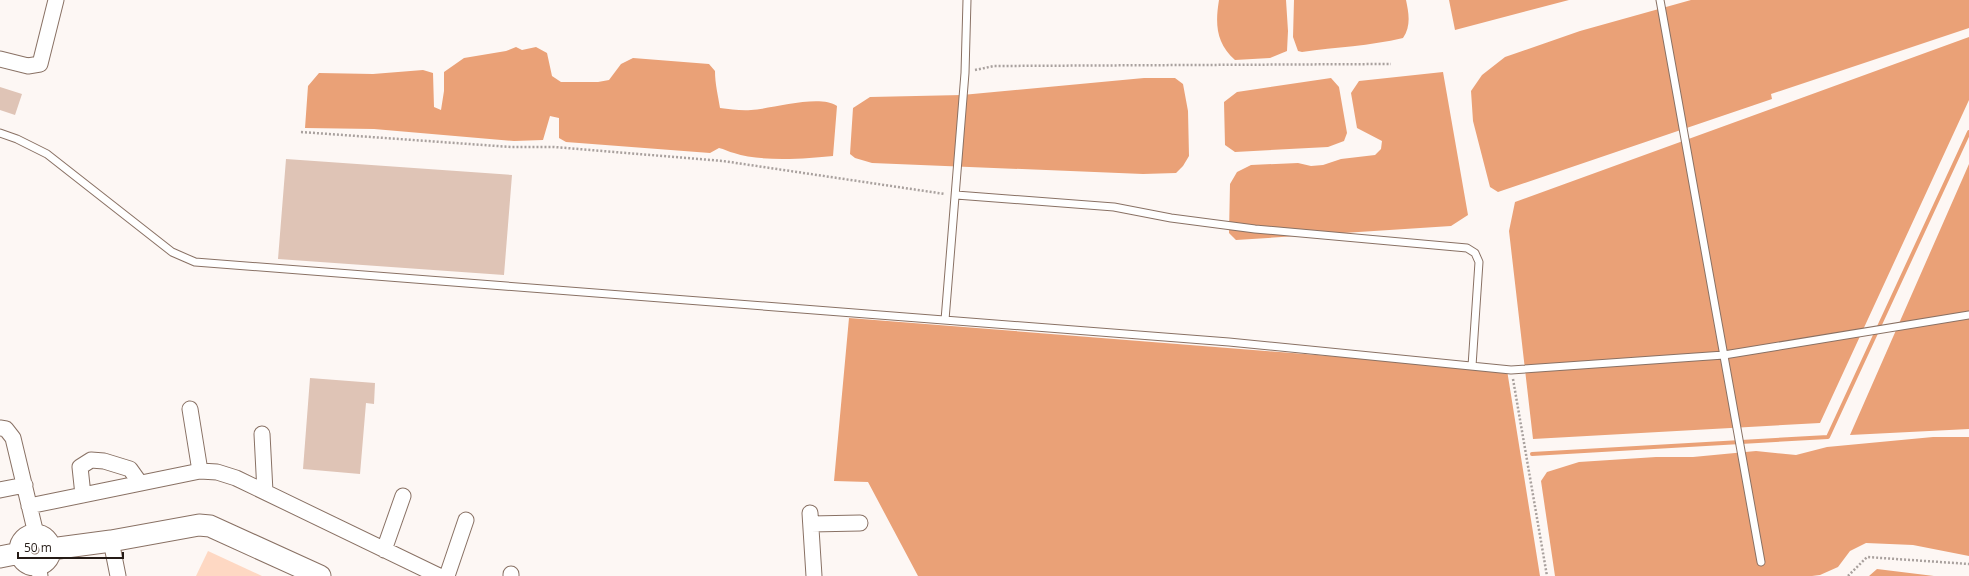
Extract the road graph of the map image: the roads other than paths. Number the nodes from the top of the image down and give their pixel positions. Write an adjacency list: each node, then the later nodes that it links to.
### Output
1 (56, 0): 4 (street)
2 (967, 0): 6 (lane)
3 (1660, 0): 9 (lane)
4 (0, 59)
5 (0, 133): 8 (lane)
6 (956, 195): 8 (lane); 10 (lane)
7 (1969, 315): 9 (lane)
8 (945, 320): 10 (lane)
9 (1724, 355): 10 (lane); 29 (lane)
10 (1472, 366)
11 (190, 409): 14 (street)
12 (0, 428): 16 (street)
13 (262, 434): 18 (street)
14 (200, 471): 15 (street); 18 (street)
15 (140, 483): 19 (street); 19 (street)
16 (25, 485): 17 (street); 21 (street)
17 (0, 490)
18 (265, 492): 27 (street)
19 (83, 495): 21 (street)
20 (403, 496): 27 (street)
21 (29, 506): 24 (street)
22 (466, 520): 34 (street)
23 (860, 523): 35 (street)
24 (36, 534): 26 (street); 28 (street)
25 (111, 541): 26 (street); 31 (street); 32 (street)
26 (51, 549): 30 (street)
27 (384, 550): 33 (street)
28 (10, 555): 30 (street)
29 (1760, 562)
30 (39, 571)
31 (118, 576)
32 (320, 576)
33 (439, 576)
34 (447, 576)
35 (814, 576)

